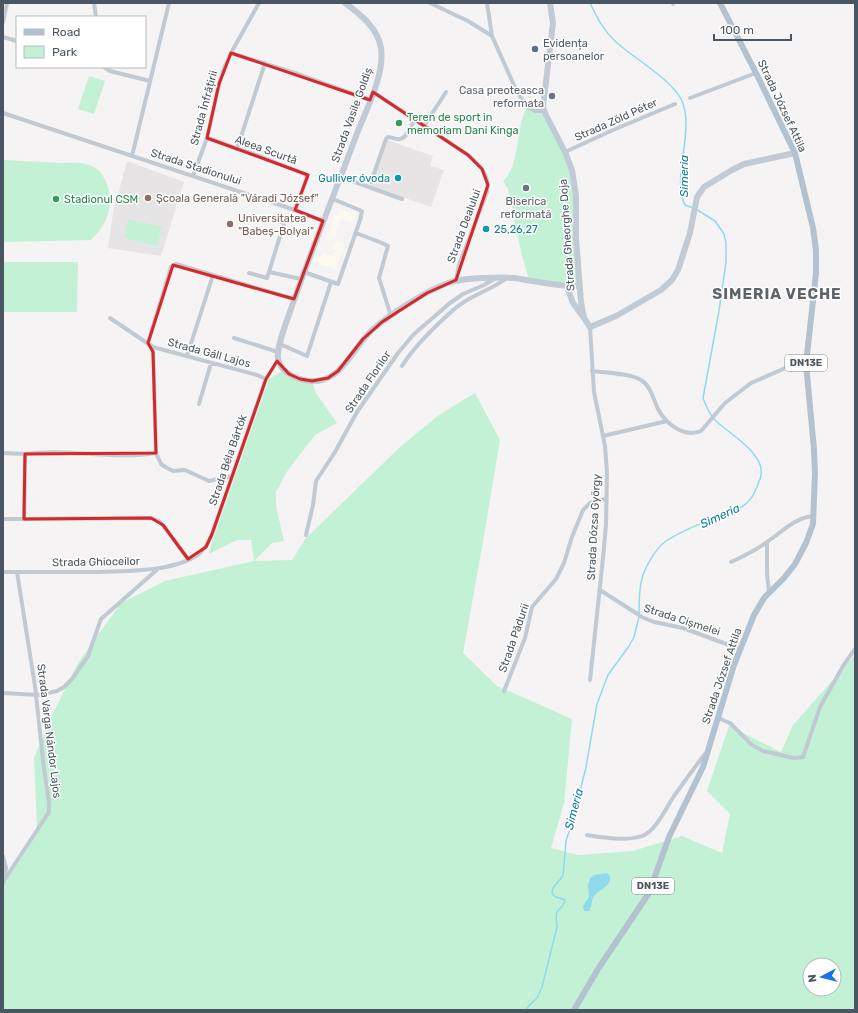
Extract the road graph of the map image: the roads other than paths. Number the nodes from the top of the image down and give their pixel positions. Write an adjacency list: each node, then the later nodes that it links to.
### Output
1 (7, 3): 11 (street)
2 (94, 3): 10 (street)
3 (169, 3): 19 (street)
4 (259, 3): 15 (street, Strada Înfrățirii)
5 (345, 3): 20 (street, Strada Vasile Goldiș)
6 (430, 3): 12 (street)
7 (487, 3): 12 (street)
8 (550, 3): 25 (street, Strada Gheorghe Doja)
9 (720, 3): 18 (main road, Strada József Attila / DN13E)
10 (96, 16)
11 (3, 22)
12 (492, 36): 25 (street)
13 (3, 37): 14 (street)
14 (16, 41)
15 (231, 53): 16 (street); 29 (street, Strada Înfrățirii)
16 (265, 63): 23 (street); 30 (street)
17 (106, 68): 19 (street)
18 (756, 73): 22 (street); 32 (main road, Strada József Attila / DN13E)
19 (150, 81): 33 (street)
20 (373, 92): 23 (street, Strada Vasile Goldiș); 27 (street, Strada Dealului)
21 (446, 92): 28 (street)
22 (690, 98)
23 (370, 100): 35 (street, Strada Vasile Goldiș)
24 (675, 104): 31 (street, Strada Zöld Péter)
25 (544, 111): 31 (street, Strada Gheorghe Doja)
26 (3, 113): 33 (street, Strada Stadionului)
27 (415, 119): 28 (street, Strada Dealului); 36 (street)
28 (424, 126): 50 (street, Strada Dealului)
29 (207, 138): 30 (street, Aleea Scurtă); 34 (street, Strada Înfrățirii)
30 (237, 149): 39 (street, Aleea Scurtă)
31 (565, 152): 53 (street, Strada Gheorghe Doja)
32 (795, 153): 58 (street); 67 (main road, Strada József Attila / DN13E)
33 (132, 156): 34 (street, Strada Stadionului)
34 (193, 176): 39 (street, Strada Stadionului)
35 (341, 177): 37 (street, Strada Vasile Goldiș); 38 (street)
36 (371, 182)
37 (333, 199): 41 (street, Strada Vasile Goldiș); 42 (street)
38 (402, 199)
39 (295, 210): 41 (street, Strada Stadionului)
40 (267, 217): 43 (street)
41 (323, 221): 44 (street)
42 (356, 233): 51 (street); 55 (street)
43 (269, 272): 45 (street); 49 (street)
44 (304, 272): 49 (street); 51 (street)
45 (248, 273)
46 (213, 275): 54 (street); 60 (street); 64 (street)
47 (496, 278): 48 (street); 50 (street); 82 (street, Strada Florilor)
48 (508, 278): 52 (street); 68 (street, Strada Florilor)
49 (301, 280): 54 (street)
50 (456, 280): 55 (street)
51 (331, 282): 61 (street)
52 (567, 286): 53 (street); 57 (street)
53 (580, 286): 57 (street, Strada Gheorghe Doja)
54 (294, 299): 61 (street)
55 (390, 316): 65 (street)
56 (110, 318): 60 (street, Strada Gáll Lajos)
57 (584, 318): 58 (street, Strada Gheorghe Doja)
58 (590, 328): 69 (street, Strada Dózsa György)
59 (234, 338): 63 (street)
60 (148, 343): 62 (street, Strada Gáll Lajos)
61 (280, 344): 63 (street)
62 (153, 347): 64 (street, Strada Gáll Lajos); 75 (street)
63 (278, 352): 65 (street)
64 (187, 356): 66 (street, Strada Gáll Lajos)
65 (278, 360): 70 (street, Strada Béla Bártók)
66 (211, 363): 70 (street, Strada Gáll Lajos); 71 (street)
67 (806, 364): 72 (street); 79 (main road, Strada József Attila / DN13E)
68 (402, 366)
69 (592, 371): 72 (street); 73 (street, Strada Dózsa György)
70 (266, 379): 77 (street, Strada Béla Bártók)
71 (199, 404)
72 (667, 421): 73 (street)
73 (603, 436): 78 (street, Strada Dózsa György)
74 (3, 453): 76 (street)
75 (156, 453): 76 (street); 77 (street)
76 (24, 454): 81 (street)
77 (232, 476): 84 (street, Strada Béla Bártók)
78 (606, 499): 89 (street, Strada Dózsa György); 94 (street, Strada Pădurii)
79 (813, 516): 83 (street); 90 (main road, Strada József Attila / DN13E)
80 (3, 519): 81 (street)
81 (24, 519): 84 (street)
82 (306, 535)
83 (767, 542): 85 (street); 90 (street)
84 (188, 559): 86 (street, Strada Ghioceilor)
85 (731, 562)
86 (159, 568): 88 (street, Strada Ghioceilor); 96 (street)
87 (3, 572): 88 (street, Strada Ghioceilor)
88 (17, 572): 96 (street, Strada Varga Nándor Lajos)
89 (600, 590): 91 (street, Strada Cișmelei); 93 (street, Strada Dózsa György)
90 (769, 592): 91 (main road, Strada József Attila / DN13E)
91 (740, 649): 97 (main road, Strada József Attila / DN13E)
92 (855, 649): 97 (street)
93 (590, 680)
94 (504, 691)
95 (3, 693): 96 (street)
96 (36, 694): 101 (street, Strada Varga Nándor Lajos)
97 (718, 718): 98 (main road, Strada József Attila / DN13E)
98 (709, 750): 99 (street, Strada József Attila); 103 (main road, DN13E)
99 (587, 835)
100 (3, 856): 101 (street)
101 (5, 879): 102 (street)
102 (3, 884)
103 (574, 1010)

